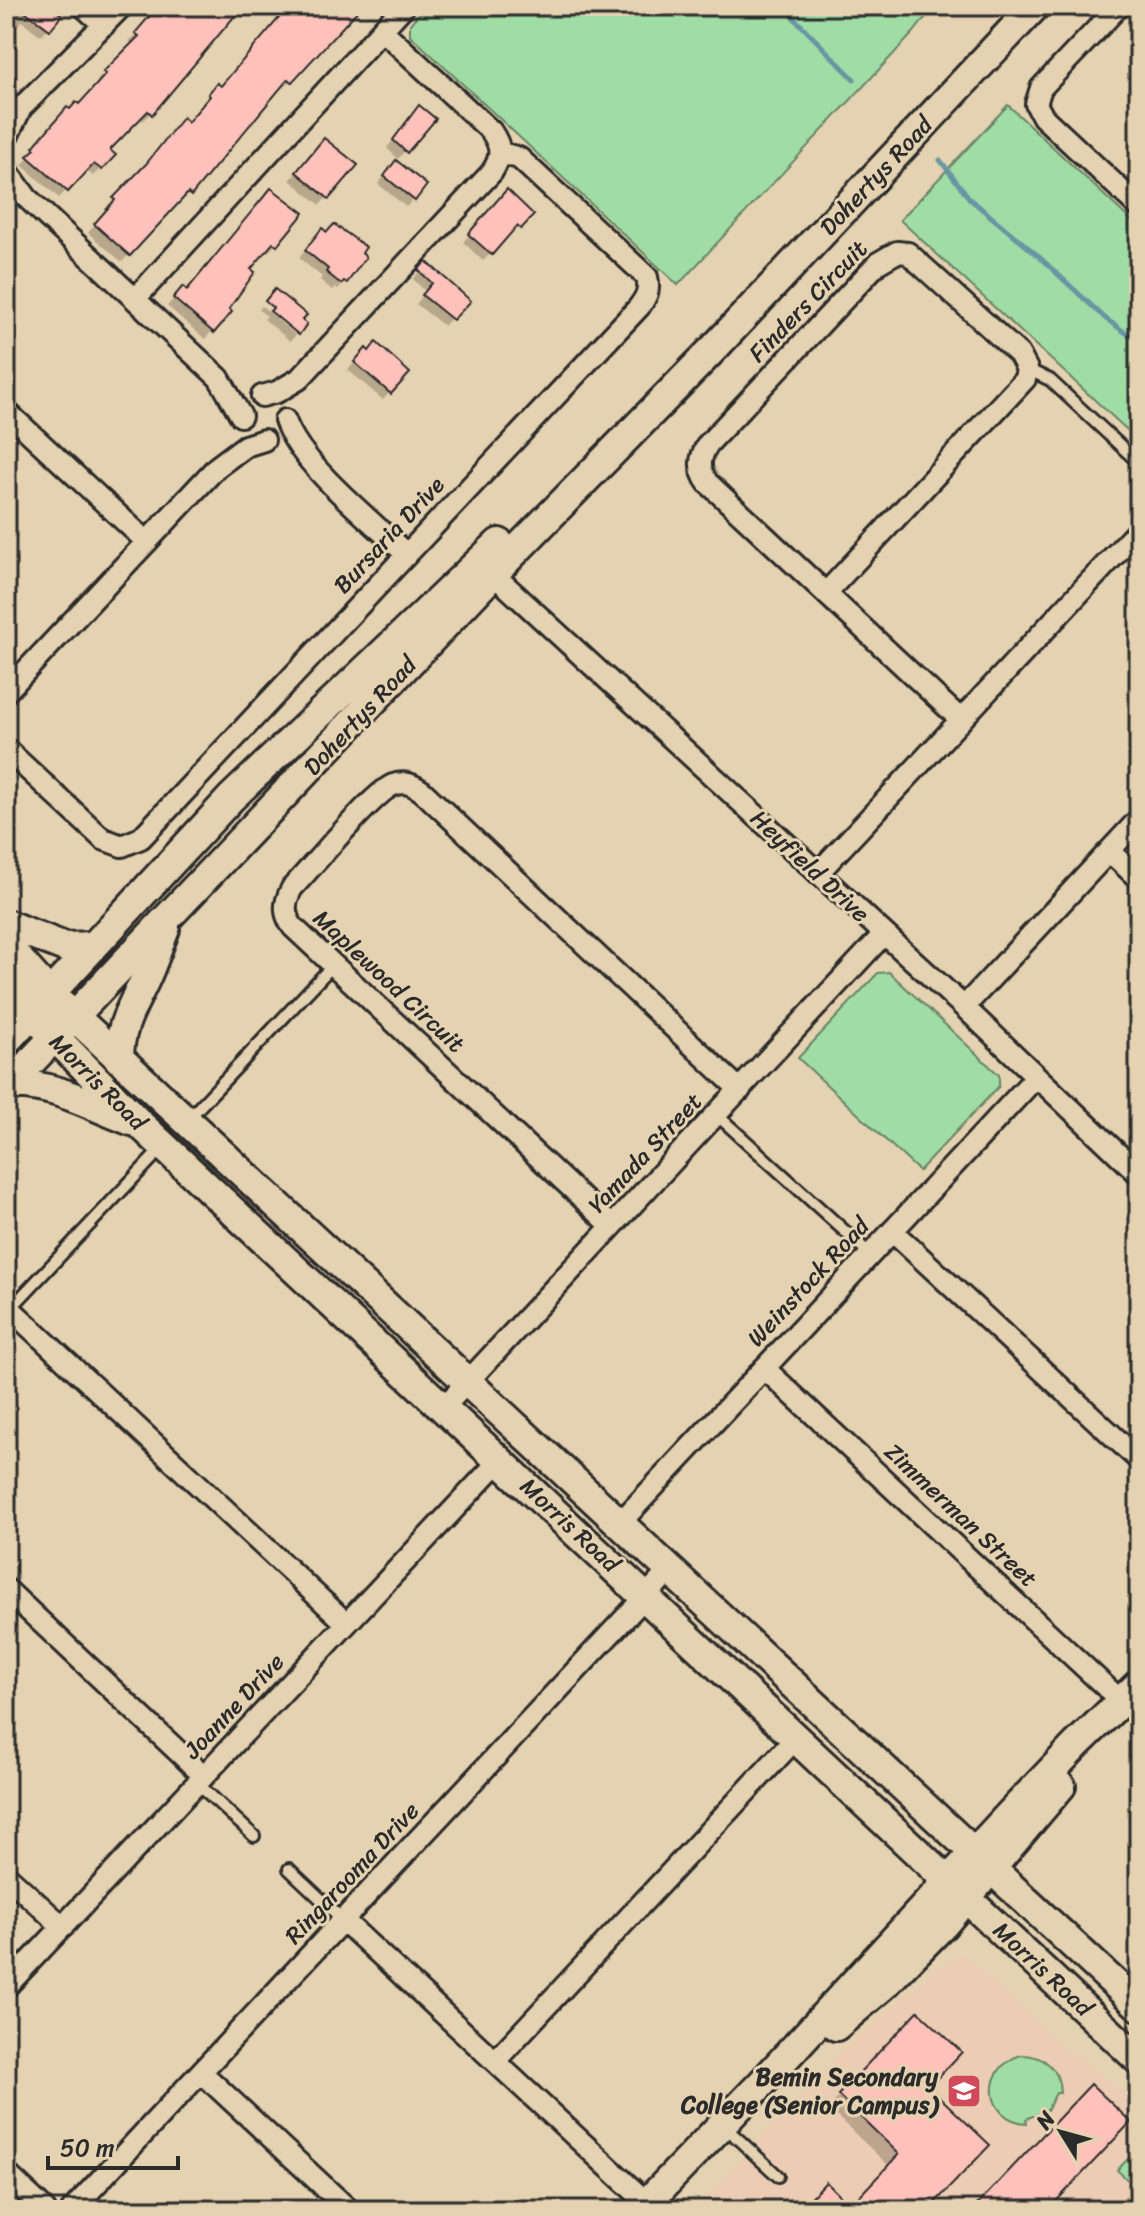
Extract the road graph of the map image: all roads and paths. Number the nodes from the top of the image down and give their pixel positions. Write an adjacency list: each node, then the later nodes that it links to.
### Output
1 (83, 6): 6 (street)
2 (122, 6): 6 (street)
3 (404, 6): 7 (street)
4 (1035, 6): 30 (street, Dohertys Road)
5 (1119, 6): 14 (street)
6 (104, 25): 8 (street)
7 (383, 31): 10 (street); 15 (street)
8 (14, 113): 9 (street)
9 (6, 139)
10 (501, 153): 17 (street); 29 (street, Bursaria Drive)
11 (6, 169): 13 (street)
12 (6, 184): 13 (street)
13 (27, 198): 15 (street)
14 (1139, 207)
15 (135, 299): 18 (street)
16 (1027, 369): 24 (lane); 31 (street); 31 (street, Finders Circuit)
17 (304, 373): 19 (street); 22 (street)
18 (219, 378): 19 (street); 21 (street)
19 (260, 396): 21 (street); 22 (street)
20 (6, 411): 28 (street)
21 (241, 418): 23 (street); 26 (street)
22 (285, 418): 23 (street); 25 (street)
23 (266, 440): 25 (street); 26 (street)
24 (1139, 463)
25 (311, 464): 29 (street)
26 (217, 467): 28 (street)
27 (1139, 529): 33 (street)
28 (147, 542): 32 (street)
29 (406, 554): 34 (street, Bursaria Drive)
30 (486, 568): 37 (street, Heyfield Drive); 39 (street, Dohertys Road); 43 (street, Dohertys Road)
31 (826, 593): 33 (street)
32 (6, 692)
33 (961, 720): 37 (street)
34 (6, 749)
35 (1139, 819): 36 (street)
36 (1109, 851): 38 (street); 47 (street)
37 (818, 873): 41 (street, Heyfield Drive)
38 (1139, 879)
39 (170, 915): 48 (street, Dohertys Road); 51 (street)
40 (6, 924): 43 (street)
41 (883, 935): 47 (street, Heyfield Drive); 54 (street, Yamada Street)
42 (6, 945): 46 (street, Morris Road)
43 (94, 946): 46 (street, Dohertys Road)
44 (333, 965): 54 (street, Maplewood Circuit); 56 (lane); 60 (street, Maplewood Circuit)
45 (6, 987): 46 (street, Morris Road)
46 (39, 1004): 48 (street, Morris Road); 49 (street, Morris Road); 50 (street, Dohertys Road)
47 (964, 1007): 52 (street, Heyfield Drive)
48 (73, 1015): 49 (street, Dohertys Road); 51 (street, Morris Road)
49 (53, 1036): 53 (street, Dohertys Road); 57 (street, Morris Road)
50 (6, 1041)
51 (119, 1059): 56 (street, Morris Road)
52 (1036, 1077): 59 (street, Heyfield Drive); 61 (street, Weinstock Road)
53 (7, 1086): 57 (street)
54 (740, 1090): 55 (street, Yamada Street)
55 (717, 1115): 60 (street, Yamada Street); 62 (lane)
56 (187, 1120): 65 (street, Morris Road)
57 (140, 1124): 58 (street, Morris Road)
58 (164, 1145): 63 (lane); 66 (street, Morris Road)
59 (1139, 1174)
60 (612, 1226): 65 (street, Yamada Street)
61 (892, 1231): 62 (street, Weinstock Road); 68 (street)
62 (870, 1254): 64 (street, Weinstock Road)
63 (8, 1307): 73 (street)
64 (764, 1368): 69 (street, Weinstock Road); 74 (street, Zimmerman Street)
65 (467, 1382): 66 (street, Yamada Street); 69 (street, Morris Road)
66 (444, 1407): 67 (street, Morris Road)
67 (500, 1460): 72 (street, Morris Road); 73 (street, Joanne Drive)
68 (1139, 1460)
69 (619, 1524): 70 (street, Morris Road)
70 (670, 1570): 72 (street, Ringarooma Drive); 78 (street, Morris Road)
71 (6, 1589): 76 (street)
72 (646, 1596): 75 (street, Morris Road); 82 (street, Ringarooma Drive)
73 (346, 1623): 76 (street, Joanne Drive)
74 (1130, 1693): 78 (street)
75 (797, 1737): 81 (street, Morris Road); 87 (street)
76 (201, 1779): 77 (lane); 83 (street, Joanne Drive)
77 (254, 1836)
78 (984, 1861): 81 (street); 85 (street, Morris Road)
79 (289, 1869): 82 (lane)
80 (6, 1875): 83 (street)
81 (959, 1889): 86 (street, Morris Road); 89 (street)
82 (343, 1920): 87 (street); 88 (street, Ringarooma Drive)
83 (63, 1927): 84 (street, Joanne Drive)
84 (6, 1987)
85 (1133, 1994)
86 (1139, 2060)
87 (495, 2061): 92 (street)
88 (201, 2072): 94 (street, Ringarooma Drive); 95 (street)
89 (723, 2124): 91 (lane); 92 (street)
90 (6, 2173): 93 (street)
91 (778, 2176)
92 (643, 2206)
93 (45, 2210)
94 (72, 2210)
95 (349, 2210)

